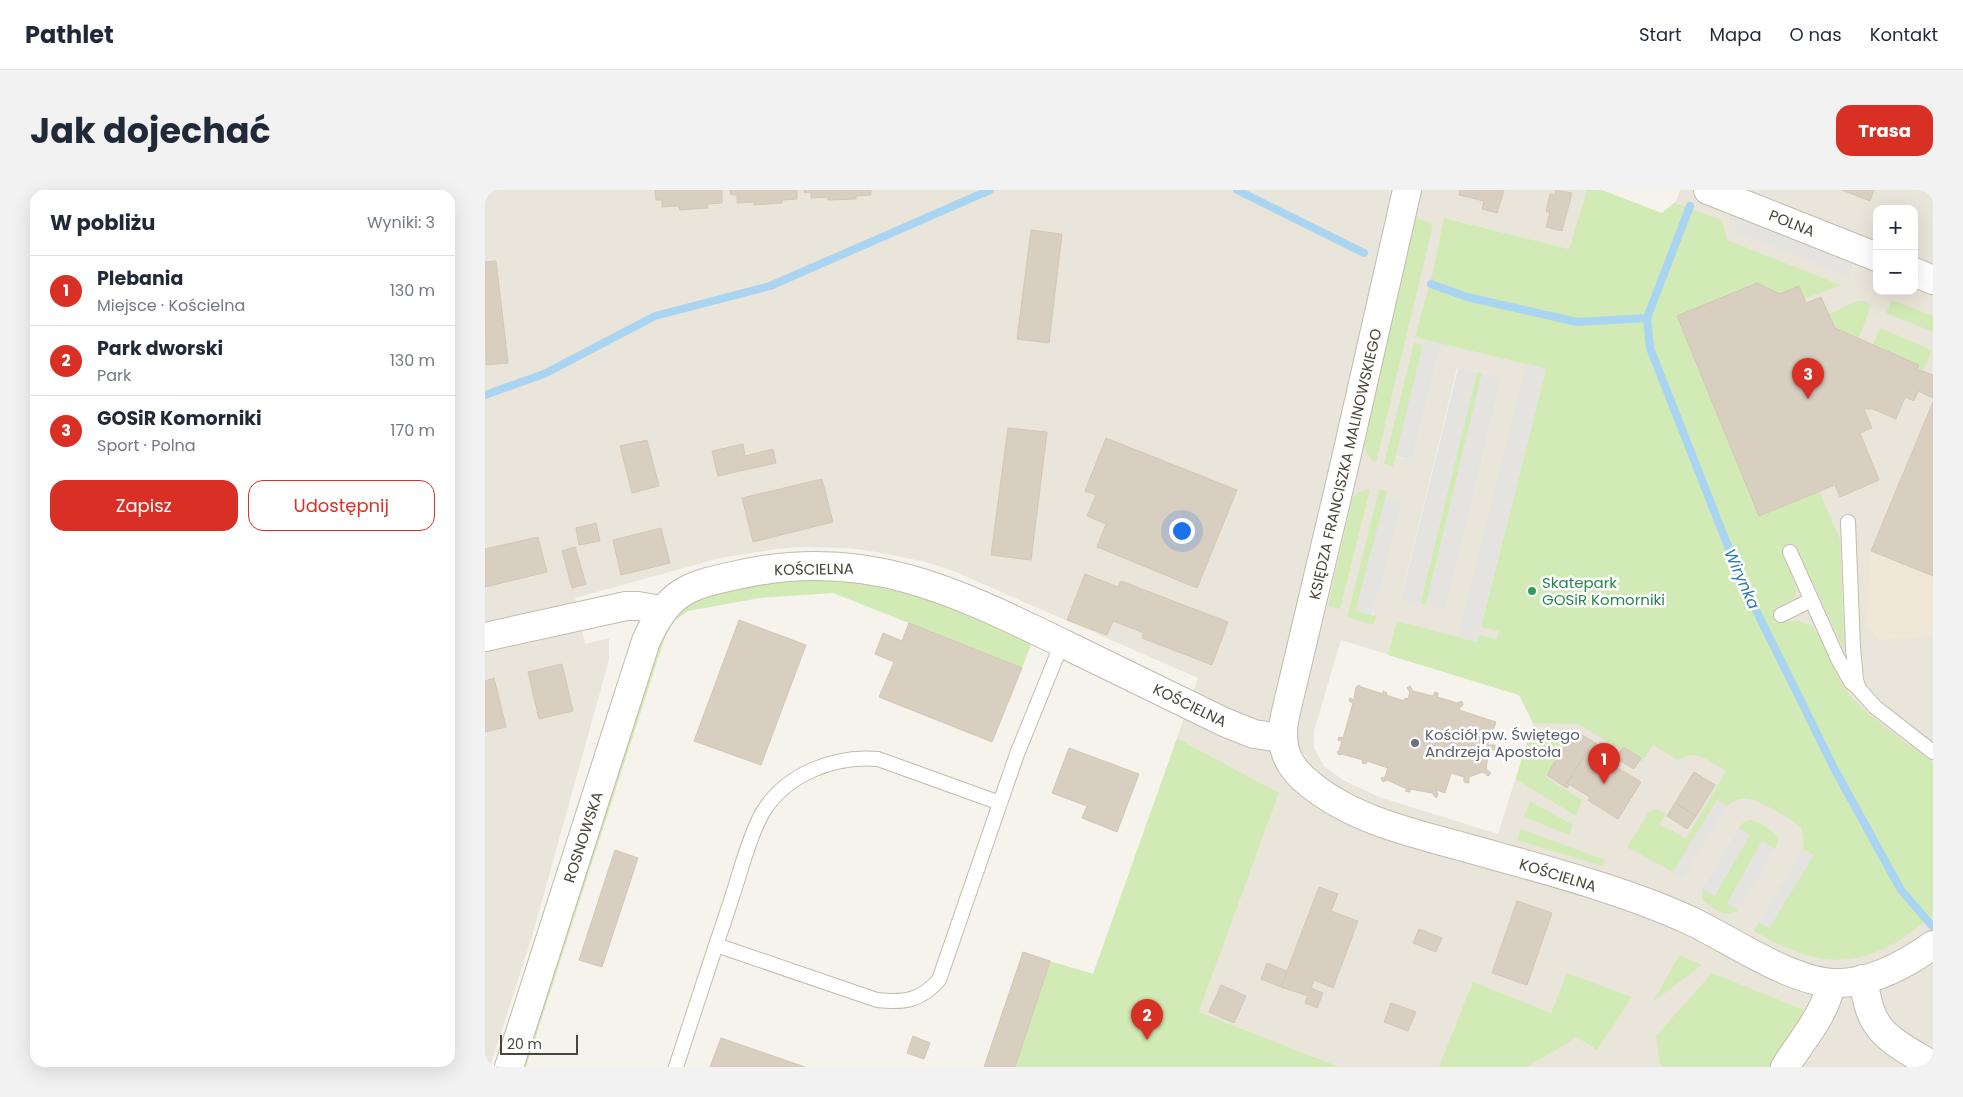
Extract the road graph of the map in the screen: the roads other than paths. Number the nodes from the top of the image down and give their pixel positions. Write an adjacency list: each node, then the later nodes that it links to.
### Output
1 (1407, 190): 14 (street, KSIĘDZA FRANCISZKA MALINOWSKIEGO)
2 (1708, 190): 3 (street, POLNA)
3 (1873, 255)
4 (1918, 274): 5 (street)
5 (1933, 280)
6 (1848, 522): 13 (lane)
7 (1790, 552): 8 (lane)
8 (1811, 600): 10 (lane); 13 (lane)
9 (662, 610): 11 (street); 12 (street, KOŚCIELNA); 22 (street, ROSNOWSKA)
10 (1781, 615)
11 (485, 637)
12 (1062, 643): 14 (street, KOŚCIELNA); 16 (lane)
13 (1859, 689): 15 (lane)
14 (1283, 738): 20 (street, KOŚCIELNA)
15 (1933, 752)
16 (1000, 803): 17 (lane); 17 (lane)
17 (716, 945): 23 (lane)
18 (1925, 951): 19 (street, KOŚCIELNA)
19 (1863, 979): 20 (street, KOŚCIELNA); 21 (street)
20 (1831, 983): 24 (street)
21 (1933, 1066)
22 (509, 1067)
23 (676, 1067)
24 (1785, 1067)

